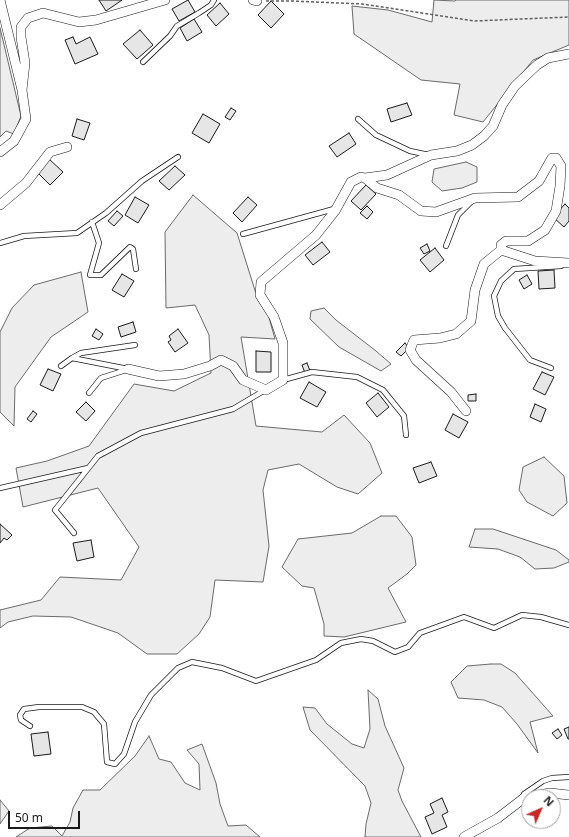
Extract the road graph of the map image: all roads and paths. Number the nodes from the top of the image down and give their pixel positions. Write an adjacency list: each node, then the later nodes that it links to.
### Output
1 (0, 0): 8 (street)
2 (165, 0): 8 (street)
3 (214, 0): 7 (lane)
4 (255, 1): 5 (path)
5 (569, 17)
6 (569, 54): 12 (street)
7 (143, 62)
8 (22, 90): 11 (street)
9 (358, 119): 12 (lane)
10 (67, 147): 16 (street)
11 (0, 152)
12 (431, 155): 14 (street)
13 (178, 157): 18 (lane)
14 (365, 178): 15 (street); 17 (street)
15 (474, 198): 21 (lane); 22 (street)
16 (0, 205)
17 (336, 209): 19 (lane); 30 (street)
18 (92, 222): 20 (lane); 24 (lane)
19 (243, 234)
20 (0, 243)
21 (446, 246)
22 (500, 250): 23 (street); 33 (street)
23 (569, 264): 28 (lane)
24 (136, 269)
25 (135, 345): 26 (lane)
26 (72, 358): 27 (lane); 29 (lane)
27 (61, 366)
28 (551, 368)
29 (128, 369): 31 (street); 32 (lane)
30 (283, 380): 31 (street); 34 (lane)
31 (266, 390): 35 (lane)
32 (89, 393)
33 (466, 411)
34 (406, 435)
35 (88, 468): 36 (lane); 37 (lane)
36 (0, 488)
37 (74, 533)
38 (569, 625): 39 (lane)
39 (30, 726)
40 (569, 777): 41 (lane)
41 (531, 789)
42 (521, 801): 43 (street)
43 (464, 837)

